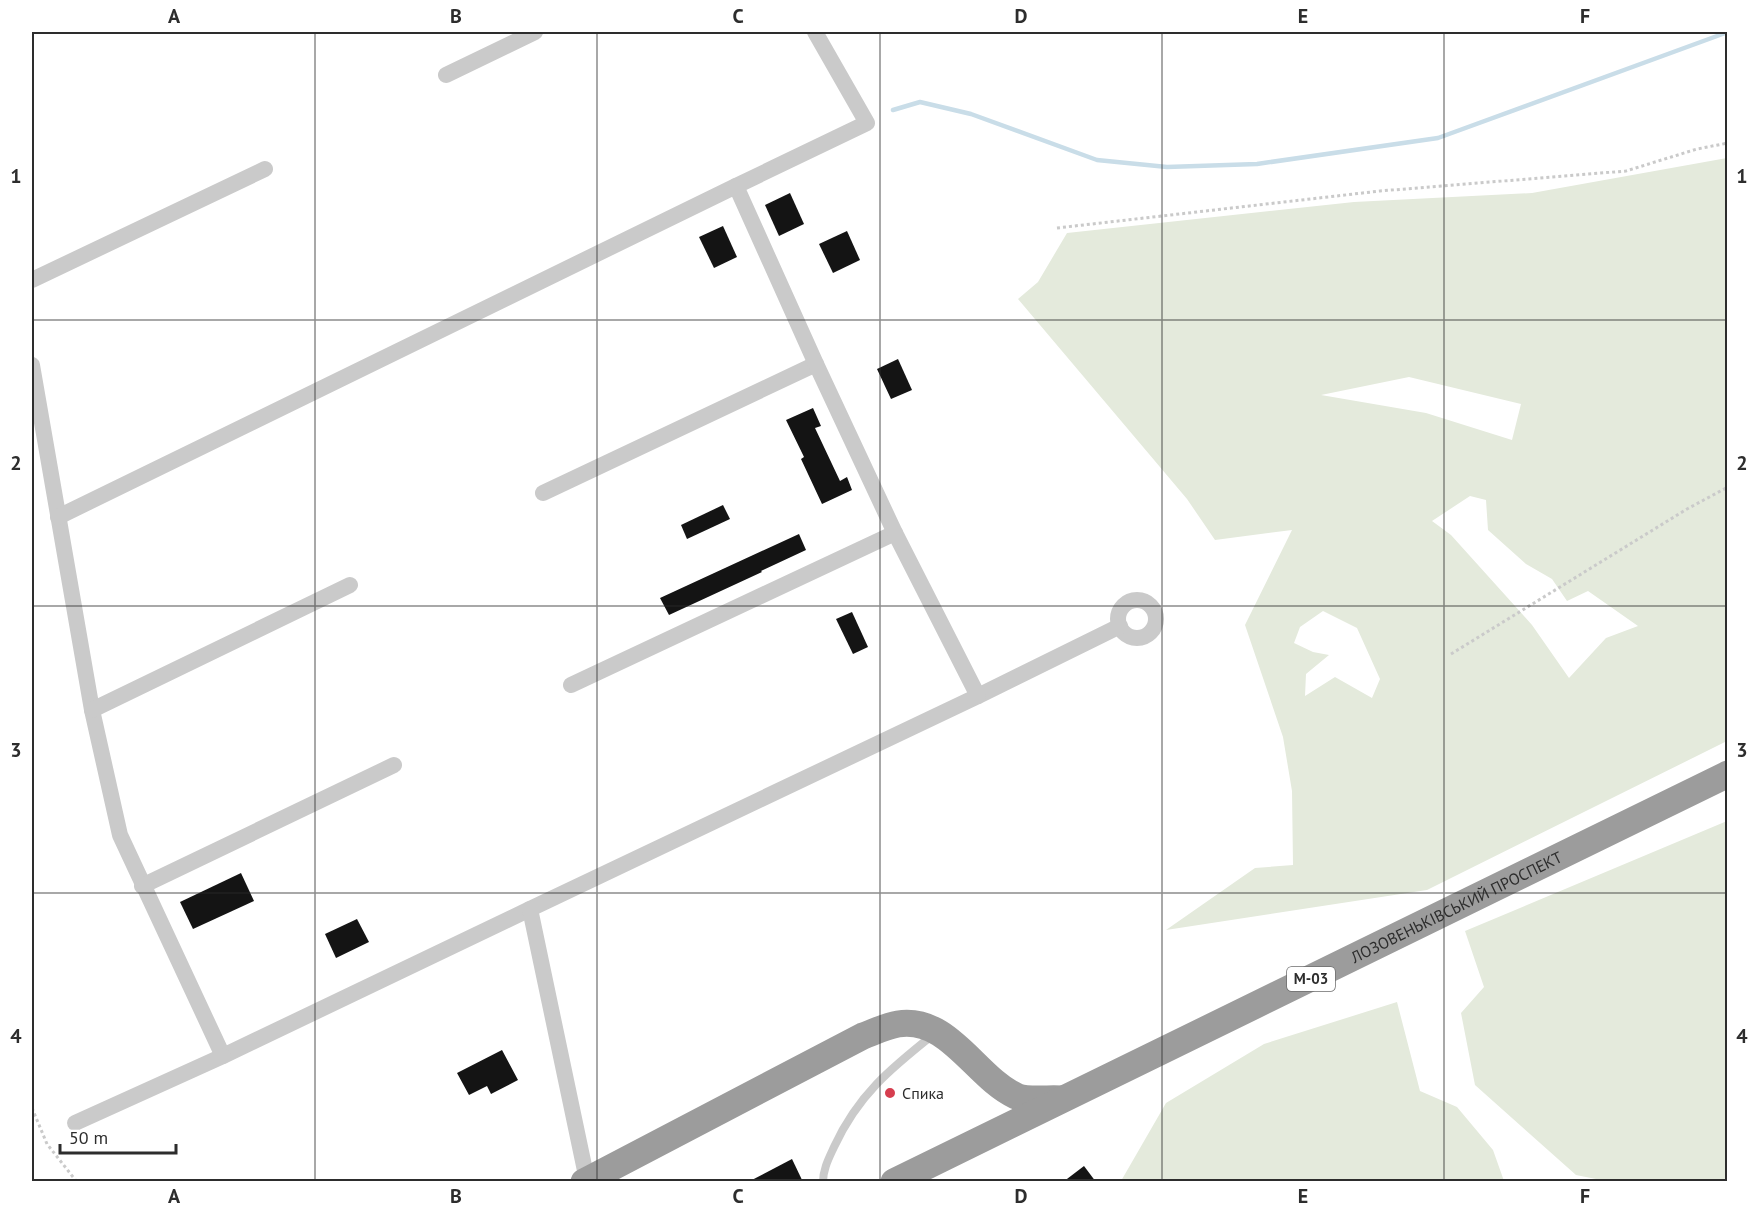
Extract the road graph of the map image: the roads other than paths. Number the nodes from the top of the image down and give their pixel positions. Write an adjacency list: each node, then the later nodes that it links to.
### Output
1 (536, 32): 3 (street)
2 (815, 32): 5 (street)
3 (446, 75)
4 (265, 169): 6 (street)
5 (736, 186): 7 (street); 10 (street)
6 (32, 280)
7 (816, 364): 9 (street); 11 (street)
8 (32, 365): 10 (street)
9 (543, 493)
10 (58, 517): 16 (street)
11 (895, 533): 14 (street); 15 (street)
12 (350, 585): 16 (street)
13 (1120, 626): 15 (street)
14 (571, 686)
15 (978, 696): 20 (street)
16 (92, 710): 19 (street)
17 (394, 765): 19 (street)
18 (1728, 774): 23 (highway, ЛОЗОВЕНЬКІВСЬКИЙ ПРОСПЕКТ / М-03)
19 (142, 886): 22 (street)
20 (530, 909): 22 (street); 25 (street)
21 (937, 1032): 23 (highway); 25 (highway); 26 (lane)
22 (223, 1056): 24 (street)
23 (1066, 1099): 27 (highway, ЛОЗОВЕНЬКІВСЬКИЙ ПРОСПЕКТ / М-03)
24 (75, 1123)
25 (585, 1181)
26 (823, 1182)
27 (894, 1182)

